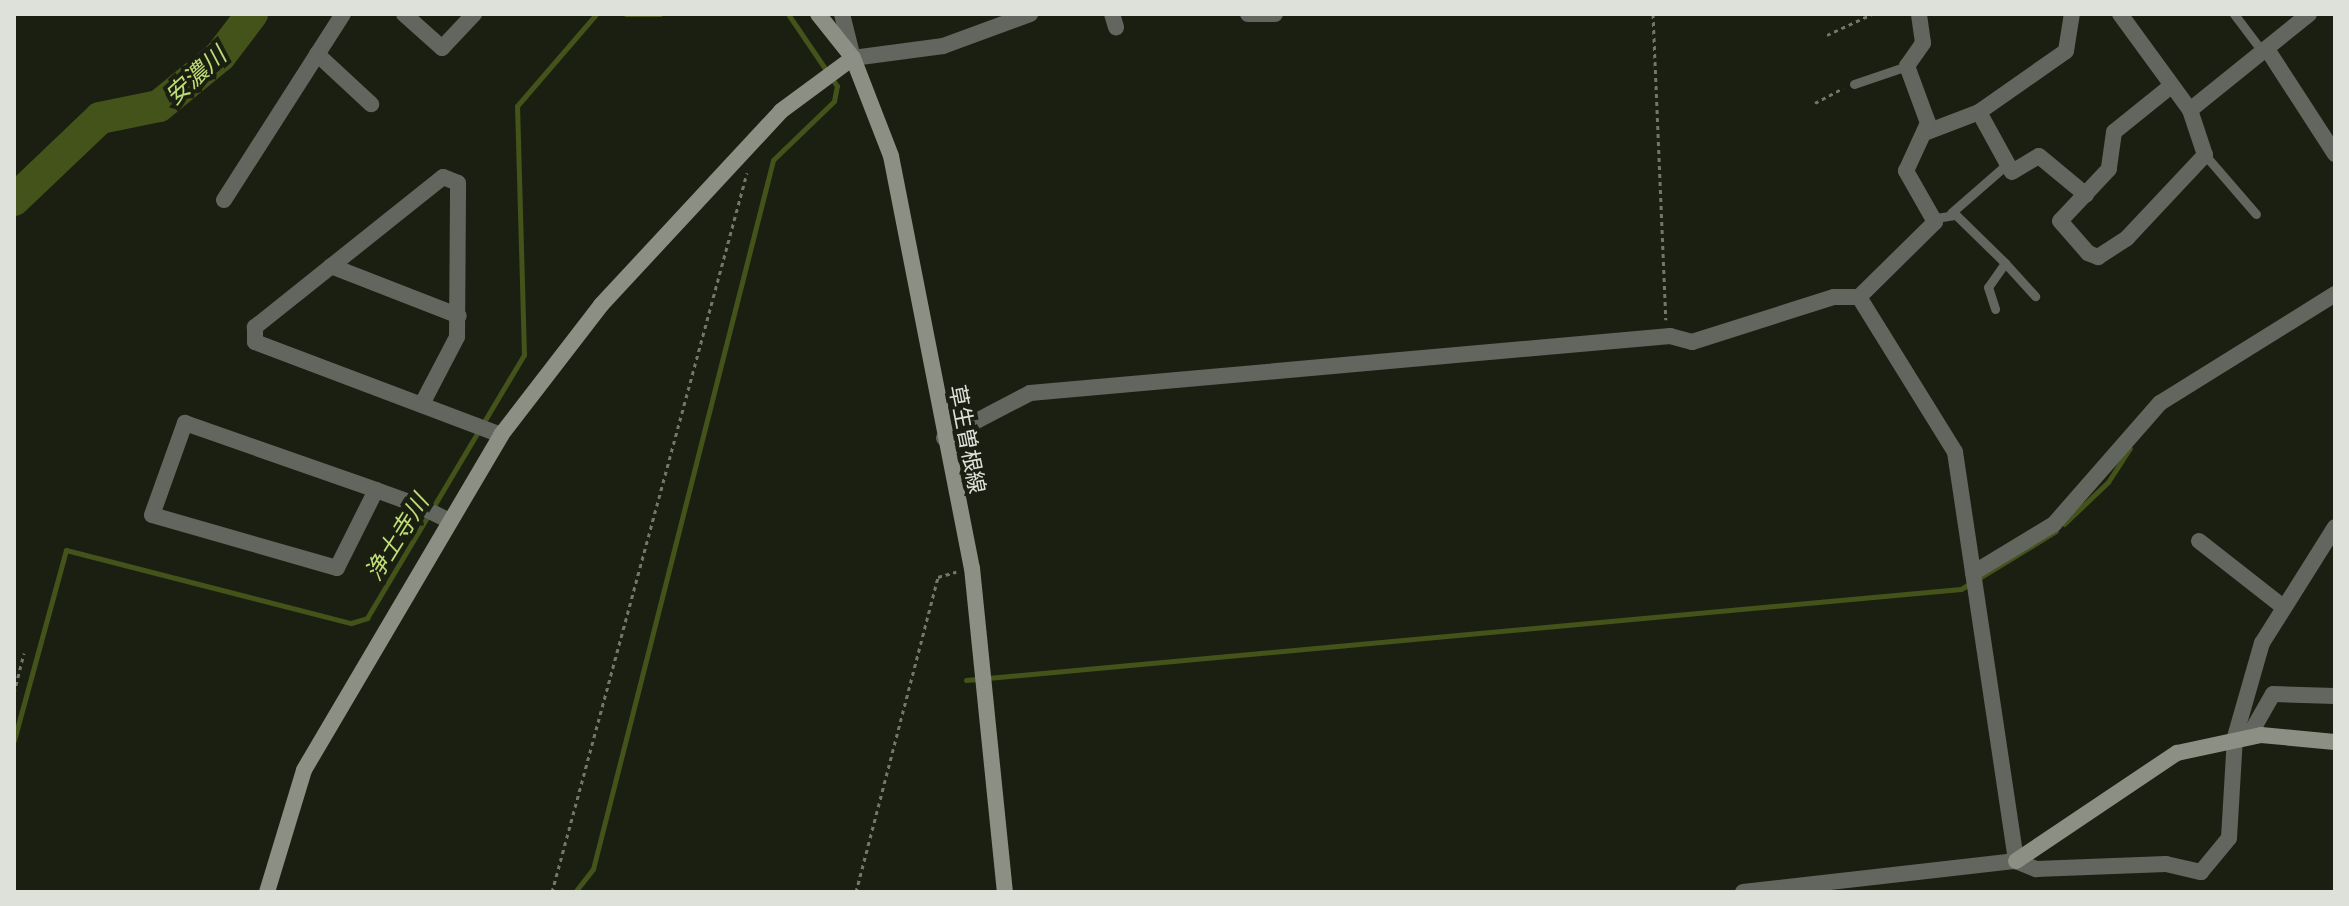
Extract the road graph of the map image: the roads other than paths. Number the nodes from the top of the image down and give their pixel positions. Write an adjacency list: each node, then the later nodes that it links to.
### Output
1 (343, 14): 15 (street)
2 (404, 14): 3 (street)
3 (474, 14)
4 (818, 14): 16 (street, 草生曽根線)
5 (842, 14): 16 (street)
6 (1030, 14): 16 (street)
7 (1248, 14): 8 (street)
8 (1275, 14)
9 (1919, 14): 17 (street)
10 (2072, 14): 22 (street)
11 (2120, 14): 19 (street)
12 (2234, 14): 14 (lane)
13 (2309, 14): 14 (street)
14 (2264, 50): 21 (street); 24 (street)
15 (317, 54): 20 (street); 28 (street)
16 (853, 58): 39 (street); 40 (street, 草生曽根線)
17 (1907, 66): 18 (lane); 23 (street)
18 (1854, 84)
19 (2171, 86): 21 (street); 27 (street)
20 (371, 104)
21 (2190, 110): 25 (street)
22 (1979, 112): 23 (street); 26 (street)
23 (1927, 132): 30 (street)
24 (2335, 154)
25 (2205, 155): 27 (street); 29 (lane)
26 (2006, 165): 27 (street); 30 (lane)
27 (2086, 195)
28 (224, 200)
29 (2256, 214)
30 (1944, 215): 31 (lane); 35 (street)
31 (2005, 263): 34 (lane); 36 (lane)
32 (331, 266): 37 (street); 37 (street); 38 (street)
33 (2335, 294): 45 (street)
34 (2035, 296)
35 (1859, 297): 40 (street); 45 (street)
36 (1995, 309)
37 (459, 316): 38 (street)
38 (422, 404): 39 (street)
39 (501, 435): 42 (street)
40 (944, 438): 53 (street, 草生曽根線)
41 (376, 490): 41 (street); 42 (street)
42 (448, 520): 52 (street)
43 (2335, 527): 46 (street)
44 (2199, 541): 46 (street)
45 (1973, 573): 50 (street)
46 (2282, 606): 48 (street)
47 (2335, 696): 48 (street)
48 (2242, 737): 49 (street); 50 (street); 50 (street)
49 (2335, 742)
50 (2016, 861): 51 (street)
51 (1887, 886): 54 (street)
52 (267, 892)
53 (1005, 892)
54 (1743, 892)

